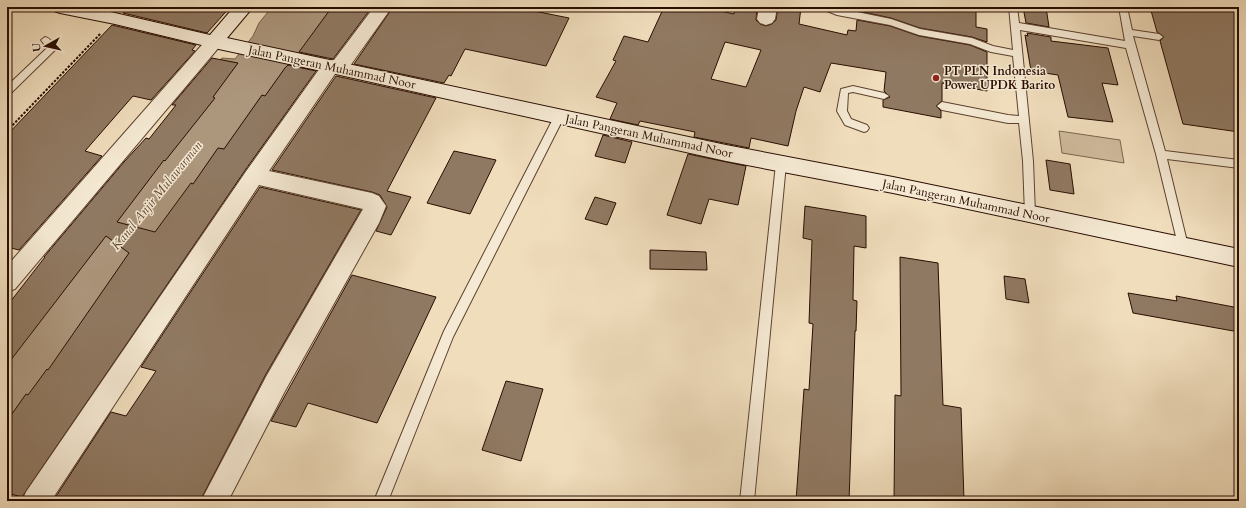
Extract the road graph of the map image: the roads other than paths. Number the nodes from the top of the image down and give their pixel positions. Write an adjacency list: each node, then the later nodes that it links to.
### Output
1 (60, 7): 11 (street, Jalan Pangeran Muhammad Noor)
2 (244, 7): 11 (street)
3 (383, 7): 14 (street)
4 (825, 7): 13 (lane)
5 (1013, 7): 7 (lane)
6 (1123, 7): 8 (lane)
7 (1016, 26): 12 (lane); 13 (lane)
8 (1128, 32): 9 (lane); 12 (lane)
9 (1158, 37)
10 (45, 40): 15 (lane)
11 (221, 44): 14 (street, Jalan Pangeran Muhammad Noor); 28 (street)
12 (1130, 45): 21 (lane)
13 (1018, 54): 19 (lane)
14 (331, 66): 18 (street, Jalan Pangeran Muhammad Noor); 24 (street)
15 (7, 92)
16 (884, 96): 20 (lane)
17 (942, 106): 19 (lane)
18 (559, 117): 22 (street, Jalan Pangeran Muhammad Noor); 31 (lane)
19 (1024, 120): 25 (lane)
20 (864, 128)
21 (1162, 154): 23 (lane); 26 (lane)
22 (781, 164): 25 (street, Jalan Pangeran Muhammad Noor); 32 (lane)
23 (1239, 164)
24 (254, 176): 29 (street); 30 (street)
25 (1030, 214): 26 (street, Jalan Pangeran Muhammad Noor)
26 (1183, 246): 27 (street, Jalan Pangeran Muhammad Noor)
27 (1239, 258)
28 (7, 282)
29 (35, 501)
30 (214, 501)
31 (381, 501)
32 (747, 501)

